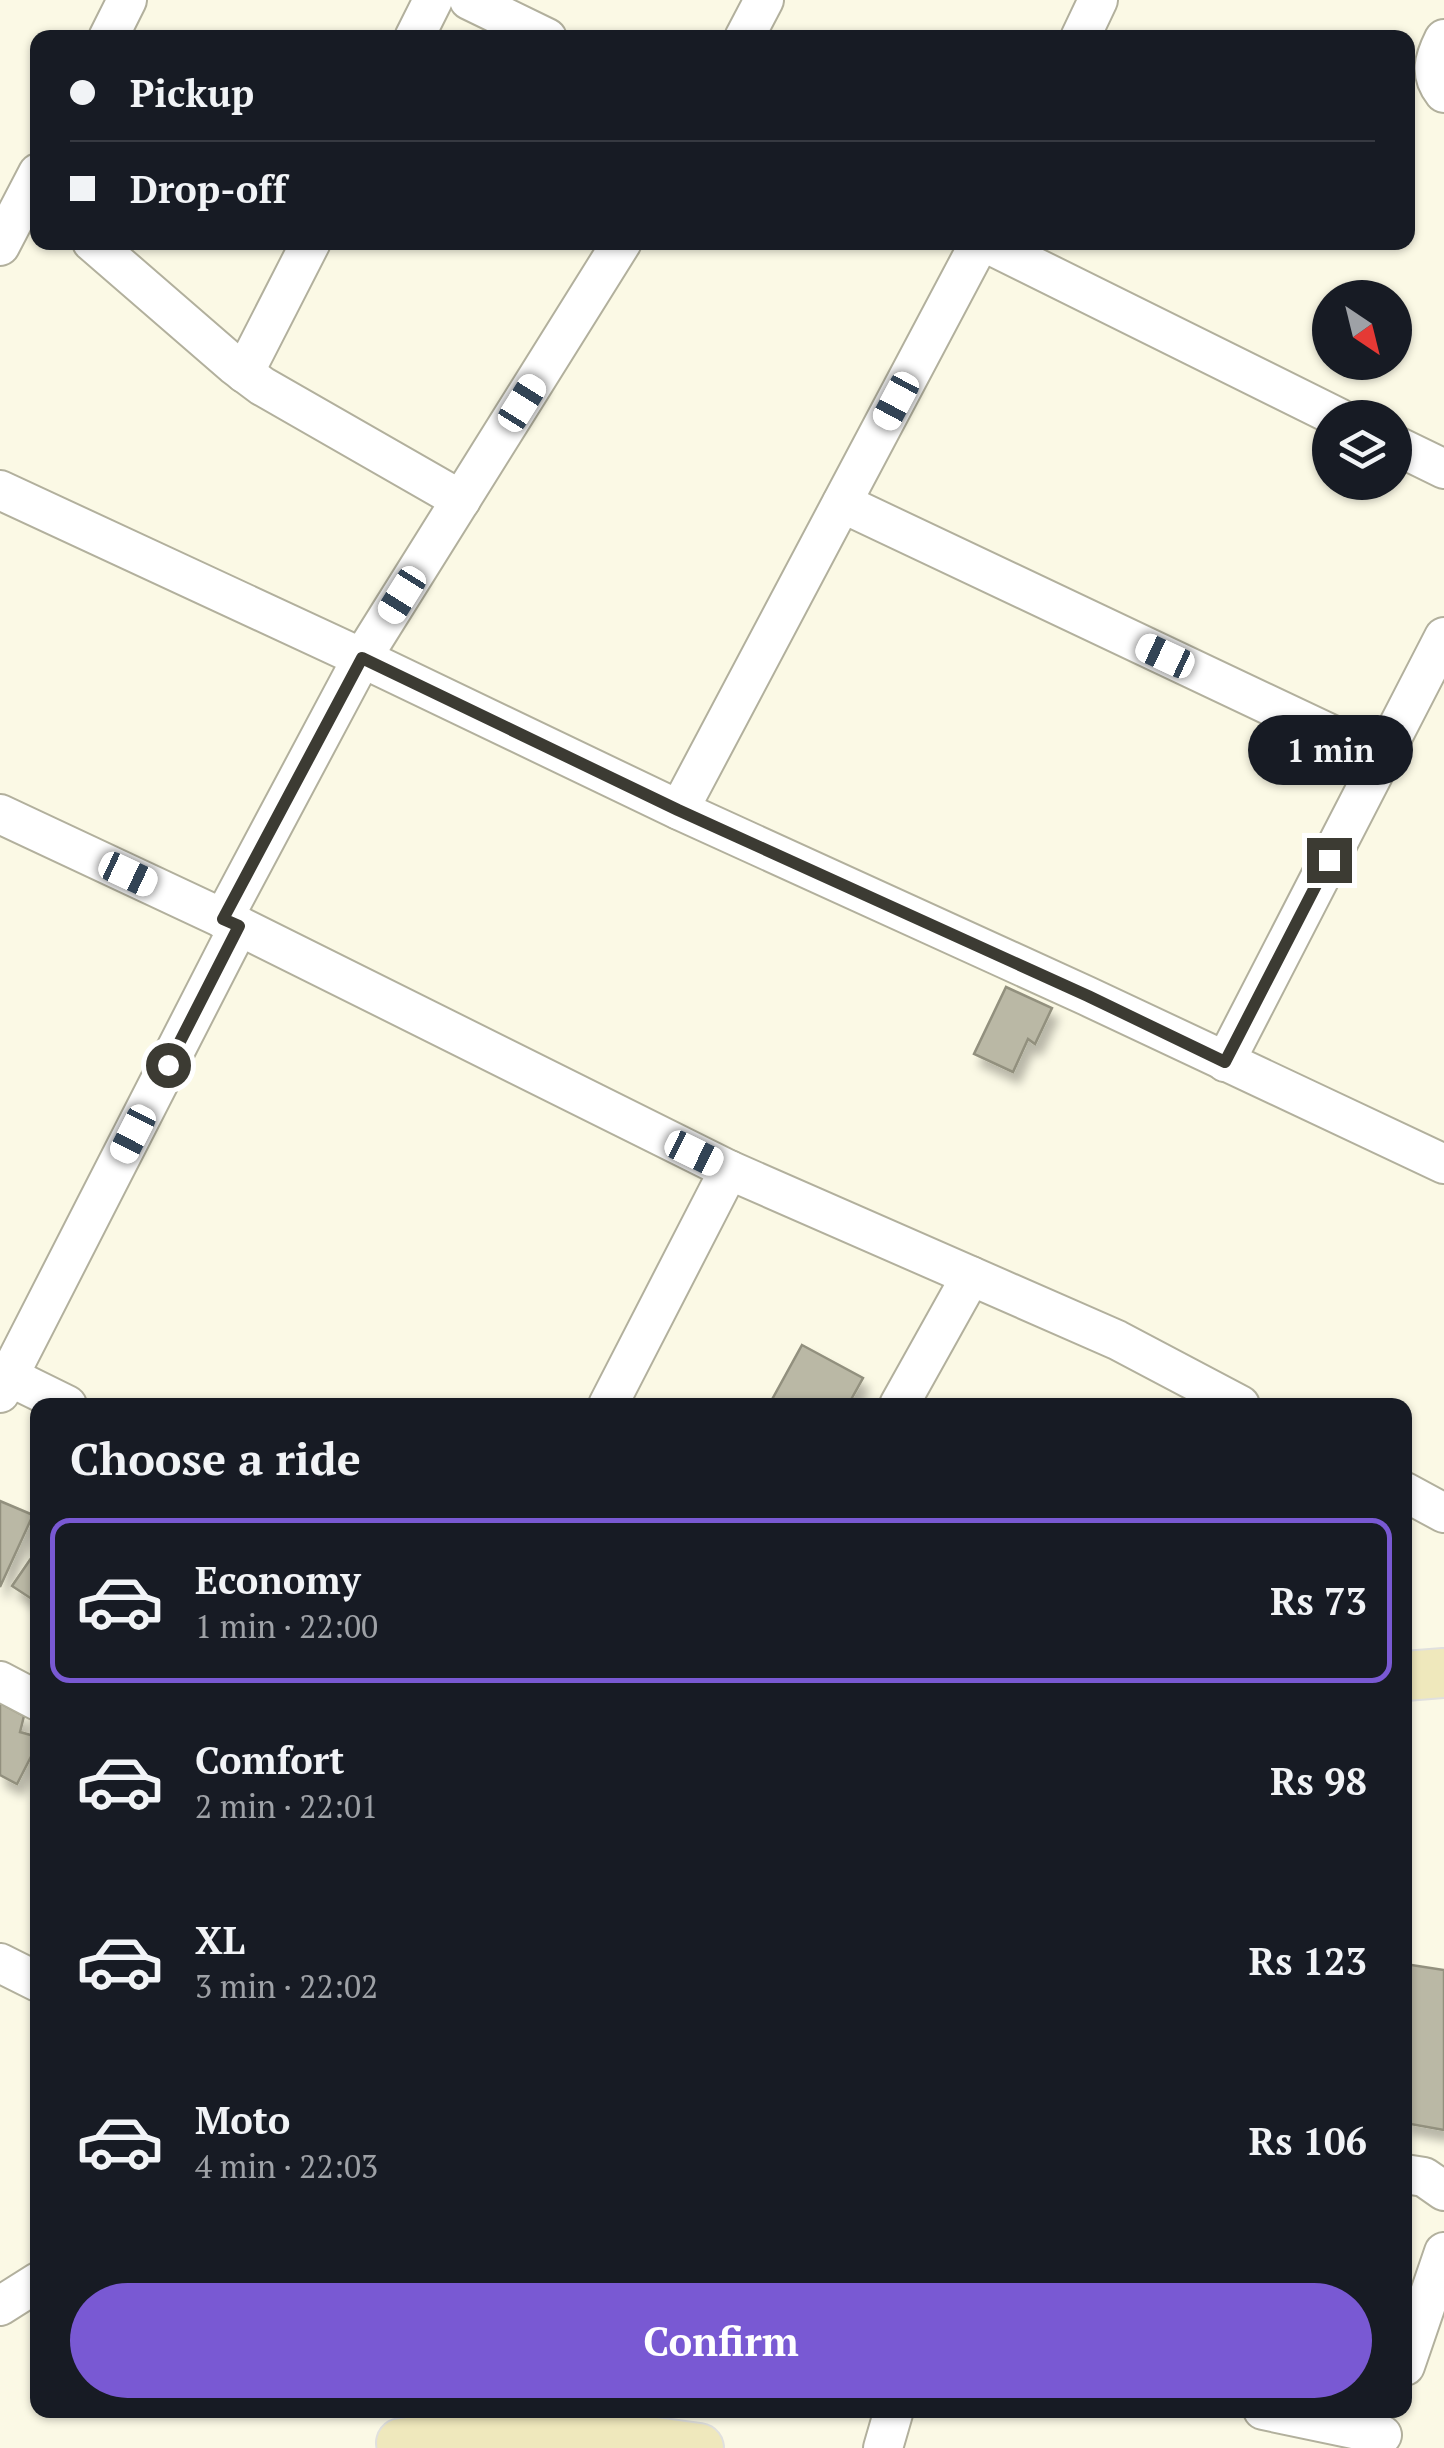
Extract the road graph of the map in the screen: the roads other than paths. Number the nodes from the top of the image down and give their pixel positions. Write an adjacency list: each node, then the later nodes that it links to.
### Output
1 (127, 0): 6 (street)
2 (433, 0): 7 (street)
3 (468, 0): 8 (street)
4 (764, 0): 9 (street)
5 (1098, 0): 10 (street)
6 (112, 30)
7 (418, 30)
8 (530, 30)
9 (748, 30)
10 (1084, 30)
11 (1444, 40): 12 (street)
12 (1444, 93)
13 (26, 183): 14 (street)
14 (0, 246)
15 (101, 250): 20 (street)
16 (306, 250): 20 (street)
17 (617, 250): 25 (street)
18 (978, 250): 26 (street)
19 (998, 250): 21 (street)
20 (244, 373): 25 (street)
21 (1312, 405)
22 (1412, 453): 23 (street)
23 (1444, 469)
24 (0, 490): 28 (street)
25 (461, 500): 28 (street)
26 (842, 503): 29 (street); 30 (street)
27 (1444, 637): 29 (street)
28 (362, 658): 30 (street); 32 (street)
29 (1381, 758): 33 (street)
30 (678, 810): 33 (street)
31 (0, 814): 32 (street)
32 (231, 922): 35 (street); 37 (street)
33 (1225, 1062): 34 (street)
34 (1444, 1164)
35 (729, 1170): 36 (street); 39 (street)
36 (971, 1276): 40 (street); 41 (street)
37 (3, 1381): 38 (street)
38 (48, 1398)
39 (612, 1398)
40 (903, 1398)
41 (1227, 1398)
42 (1412, 1496): 43 (street)
43 (1444, 1513)
44 (1444, 1673): 45 (main road)
45 (1412, 1675)
46 (0, 1681): 47 (street)
47 (30, 1697)
48 (0, 1963): 49 (street)
49 (30, 1978)
50 (1412, 2175): 51 (street)
51 (1444, 2191)
52 (1444, 2252): 55 (street)
53 (30, 2287): 54 (street)
54 (0, 2306)
55 (1412, 2346)
56 (427, 2418): 60 (main road)
57 (892, 2418): 62 (street)
58 (1309, 2418): 59 (street)
59 (1383, 2431)
60 (398, 2446): 61 (main road)
61 (699, 2448)
62 (883, 2448)

